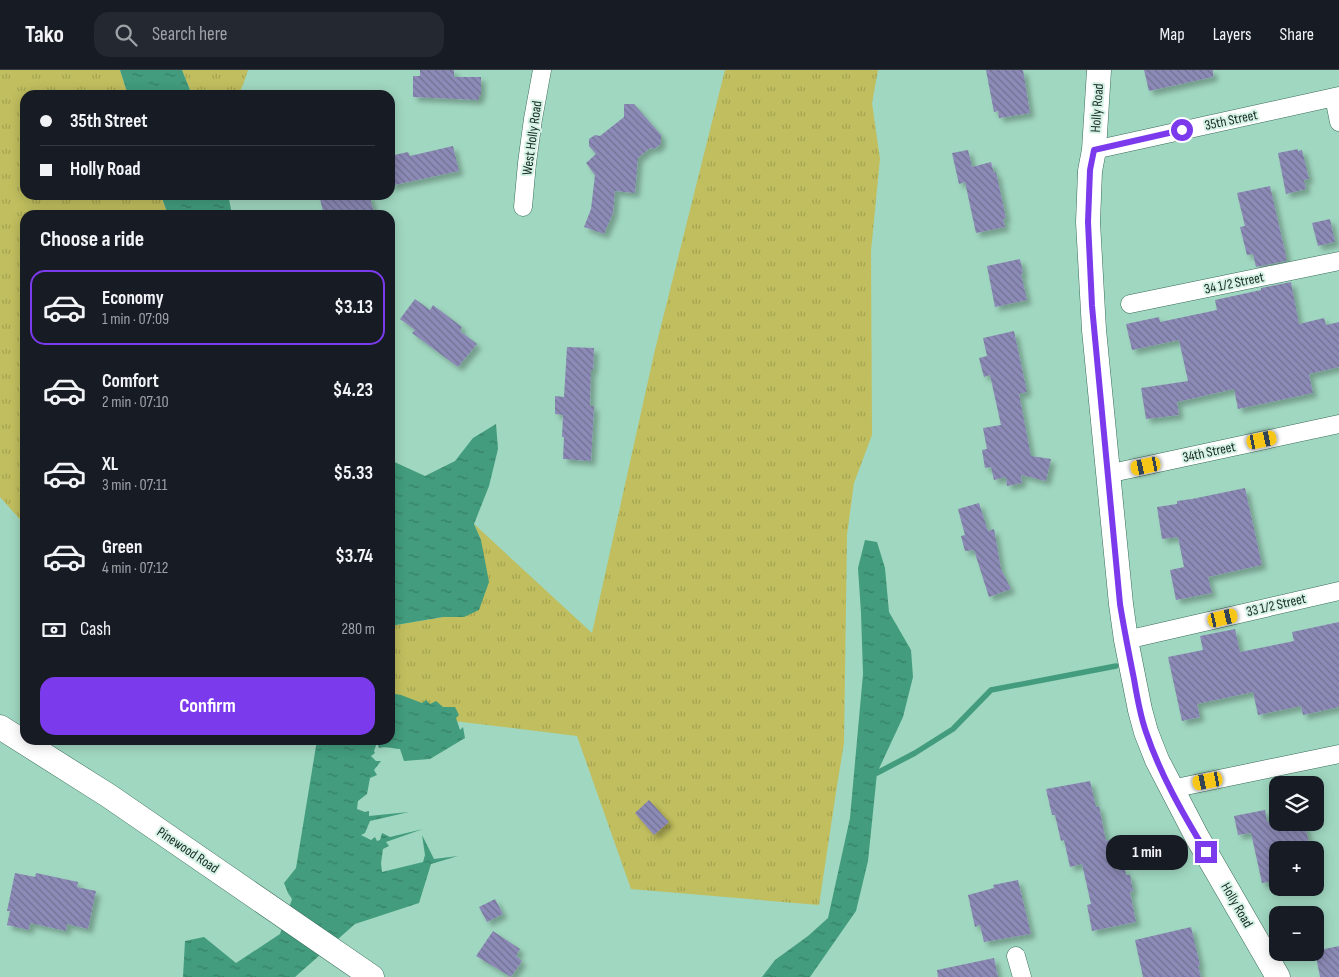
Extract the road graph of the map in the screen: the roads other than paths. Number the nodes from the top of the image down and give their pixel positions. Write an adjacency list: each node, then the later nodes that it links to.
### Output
1 (542, 70): 6 (street, West Holly Road)
2 (1100, 70): 5 (street, Holly Road)
3 (1337, 97): 4 (street); 5 (street, 35th Street)
4 (1339, 122)
5 (1094, 150): 10 (street, Holly Road)
6 (523, 207)
7 (1339, 261): 8 (street, 34 1/2 Street)
8 (1130, 304)
9 (1339, 424): 10 (street, 34th Street)
10 (1108, 474): 12 (street, Holly Road)
11 (1339, 591): 12 (street, 33 1/2 Street)
12 (1126, 640): 17 (street, Holly Road)
13 (0, 727): 14 (street, Pinewood Road)
14 (20, 740)
15 (28, 745): 19 (street, Pinewood Road)
16 (1339, 754): 17 (street)
17 (1171, 789): 21 (street, Holly Road)
18 (1016, 956): 20 (street)
19 (372, 977)
20 (1022, 977)
21 (1278, 977)

